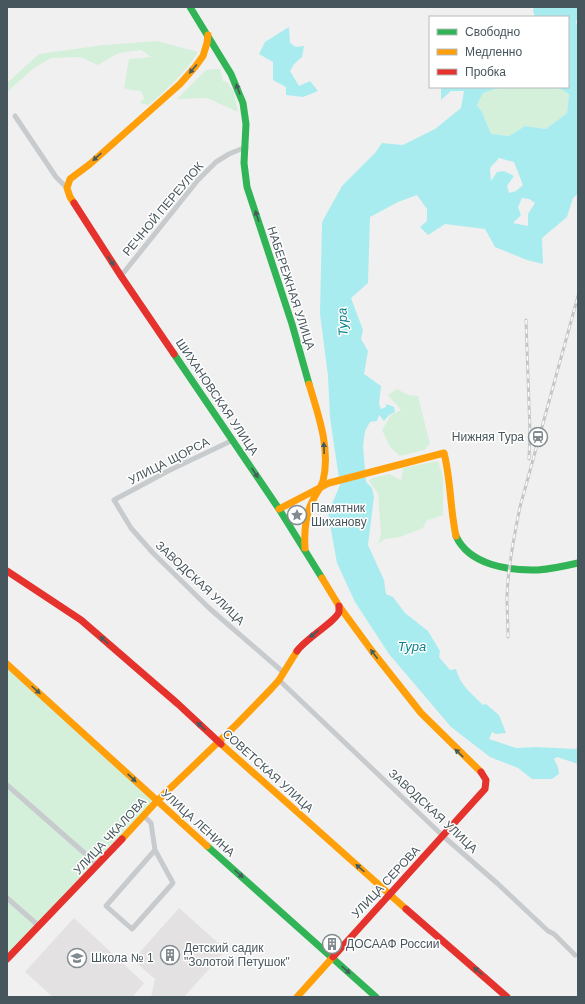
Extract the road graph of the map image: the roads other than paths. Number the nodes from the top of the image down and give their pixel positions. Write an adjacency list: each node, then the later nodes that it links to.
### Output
1 (190, 7): 2 (main road, НАБЕРЕЖНАЯ УЛИЦА)
2 (208, 35): 3 (main road, НАБЕРЕЖНАЯ УЛИЦА); 4 (main road)
3 (216, 46): 4 (street); 6 (main road, НАБЕРЕЖНАЯ УЛИЦА, one-way to 3)
4 (205, 52): 7 (main road, one-way to 7)
5 (15, 116): 7 (street)
6 (246, 147): 8 (street, РЕЧНОЙ ПЕРЕУЛОК); 10 (main road, НАБЕРЕЖНАЯ УЛИЦА, one-way to 6)
7 (67, 188): 8 (main road, ШИХАНОВСКАЯ УЛИЦА, one-way to 8)
8 (121, 276): 9 (main road, ШИХАНОВСКАЯ УЛИЦА)
9 (233, 440): 11 (street, УЛИЦА ЩОРСА); 12 (main road, ШИХАНОВСКАЯ УЛИЦА, one-way to 12)
10 (321, 486): 12 (main road); 13 (main road, НАБЕРЕЖНАЯ УЛИЦА); 14 (main road)
11 (114, 500): 18 (street, ЗАВОДСКАЯ УЛИЦА)
12 (279, 509): 13 (main road, ШИХАНОВСКАЯ УЛИЦА)
13 (306, 552): 16 (main road, ШИХАНОВСКАЯ УЛИЦА)
14 (578, 563)
15 (7, 571): 20 (main road, СОВЕТСКАЯ УЛИЦА, one-way to 15)
16 (339, 606): 18 (main road, УЛИЦА ЧКАЛОВА, one-way to 18); 21 (main road, ШИХАНОВСКАЯ УЛИЦА, one-way to 16)
17 (7, 664): 23 (main road, УЛИЦА ЛЕНИНА, one-way to 23)
18 (283, 672): 19 (main road, УЛИЦА ЧКАЛОВА)
19 (278, 680): 20 (main road, УЛИЦА ЧКАЛОВА); 25 (street, ЗАВОДСКАЯ УЛИЦА)
20 (218, 742): 23 (main road, УЛИЦА ЧКАЛОВА); 28 (main road, СОВЕТСКАЯ УЛИЦА, one-way to 20)
21 (486, 780): 25 (main road, УЛИЦА СЕРОВА)
22 (7, 785): 27 (street)
23 (158, 802): 24 (main road, УЛИЦА ЧКАЛОВА); 32 (main road, УЛИЦА ЛЕНИНА, one-way to 32)
24 (144, 816): 26 (street); 27 (main road, УЛИЦА ЧКАЛОВА)
25 (444, 836): 28 (main road, УЛИЦА СЕРОВА); 31 (street, ЗАВОДСКАЯ УЛИЦА)
26 (155, 850): 26 (street)
27 (98, 865): 30 (main road, УЛИЦА ЧКАЛОВА)
28 (390, 894): 32 (main road, УЛИЦА СЕРОВА); 36 (main road, СОВЕТСКАЯ УЛИЦА, one-way to 28)
29 (7, 898): 30 (street)
30 (39, 926): 33 (main road, УЛИЦА ЧКАЛОВА)
31 (576, 954)
32 (331, 957): 34 (main road, УЛИЦА СЕРОВА); 35 (main road, УЛИЦА ЛЕНИНА, one-way to 35)
33 (7, 958)
34 (297, 997)
35 (376, 997)
36 (507, 997)

